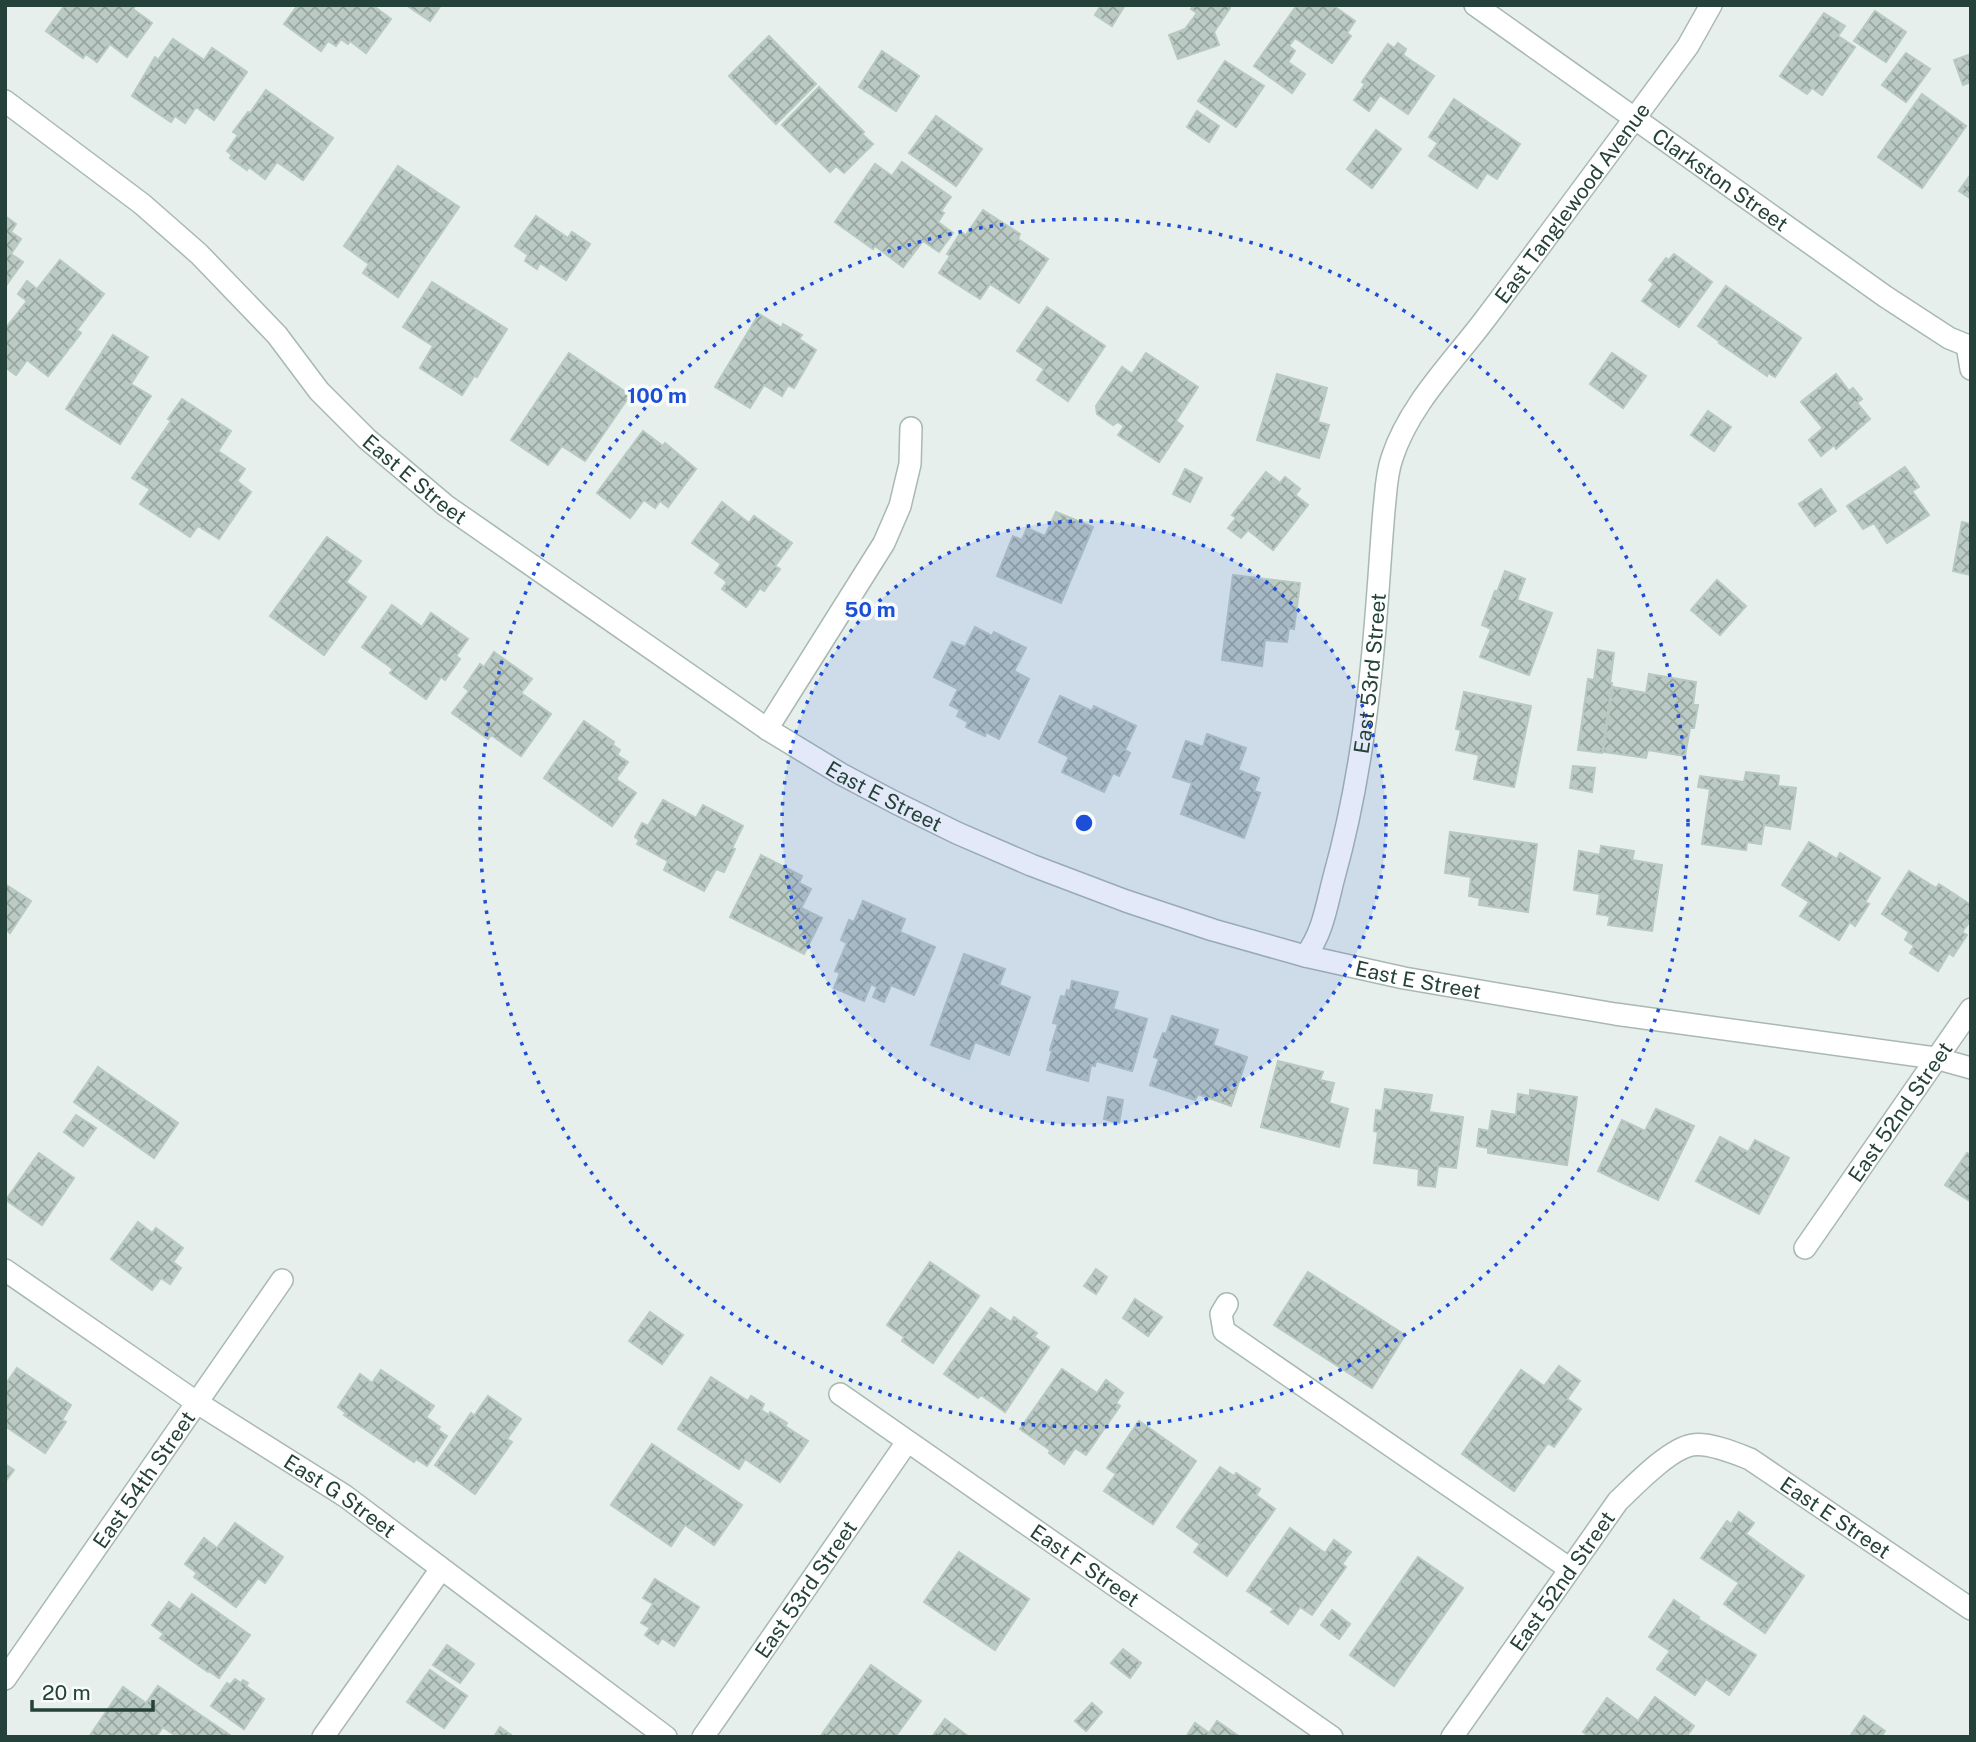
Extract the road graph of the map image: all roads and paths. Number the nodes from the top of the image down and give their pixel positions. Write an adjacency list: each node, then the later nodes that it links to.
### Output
1 (1475, 5): 4 (street, Clarkston Street)
2 (1711, 5): 4 (street, East Tanglewood Avenue)
3 (5, 101): 9 (street, East E Street)
4 (1635, 118): 5 (street, Clarkston Street); 7 (street, East Tanglewood Avenue)
5 (1969, 346): 6 (street)
6 (1971, 369)
7 (1428, 394): 10 (street, East 53rd Street)
8 (911, 428): 9 (street)
9 (768, 729): 10 (street, East E Street)
10 (1306, 956): 12 (street, East E Street)
11 (1971, 1009): 12 (street, East 52nd Street)
12 (1936, 1058): 13 (street, East E Street); 14 (street, East 52nd Street)
13 (1971, 1068)
14 (1805, 1248)
15 (5, 1270): 19 (street, East G Street)
16 (282, 1280): 19 (street, East 54th Street)
17 (1227, 1304): 23 (street)
18 (840, 1394): 20 (street, East F Street)
19 (196, 1402): 22 (street, East G Street); 25 (street, East 54th Street)
20 (907, 1442): 28 (street, East 53rd Street); 29 (street, East F Street)
21 (1692, 1445): 23 (street, East 52nd Street); 24 (street, East E Street)
22 (441, 1569): 26 (street); 27 (street, East G Street)
23 (1570, 1569): 30 (street, East 52nd Street)
24 (1971, 1609)
25 (5, 1679)
26 (323, 1737)
27 (666, 1737)
28 (703, 1737)
29 (1332, 1737)
30 (1452, 1737)

